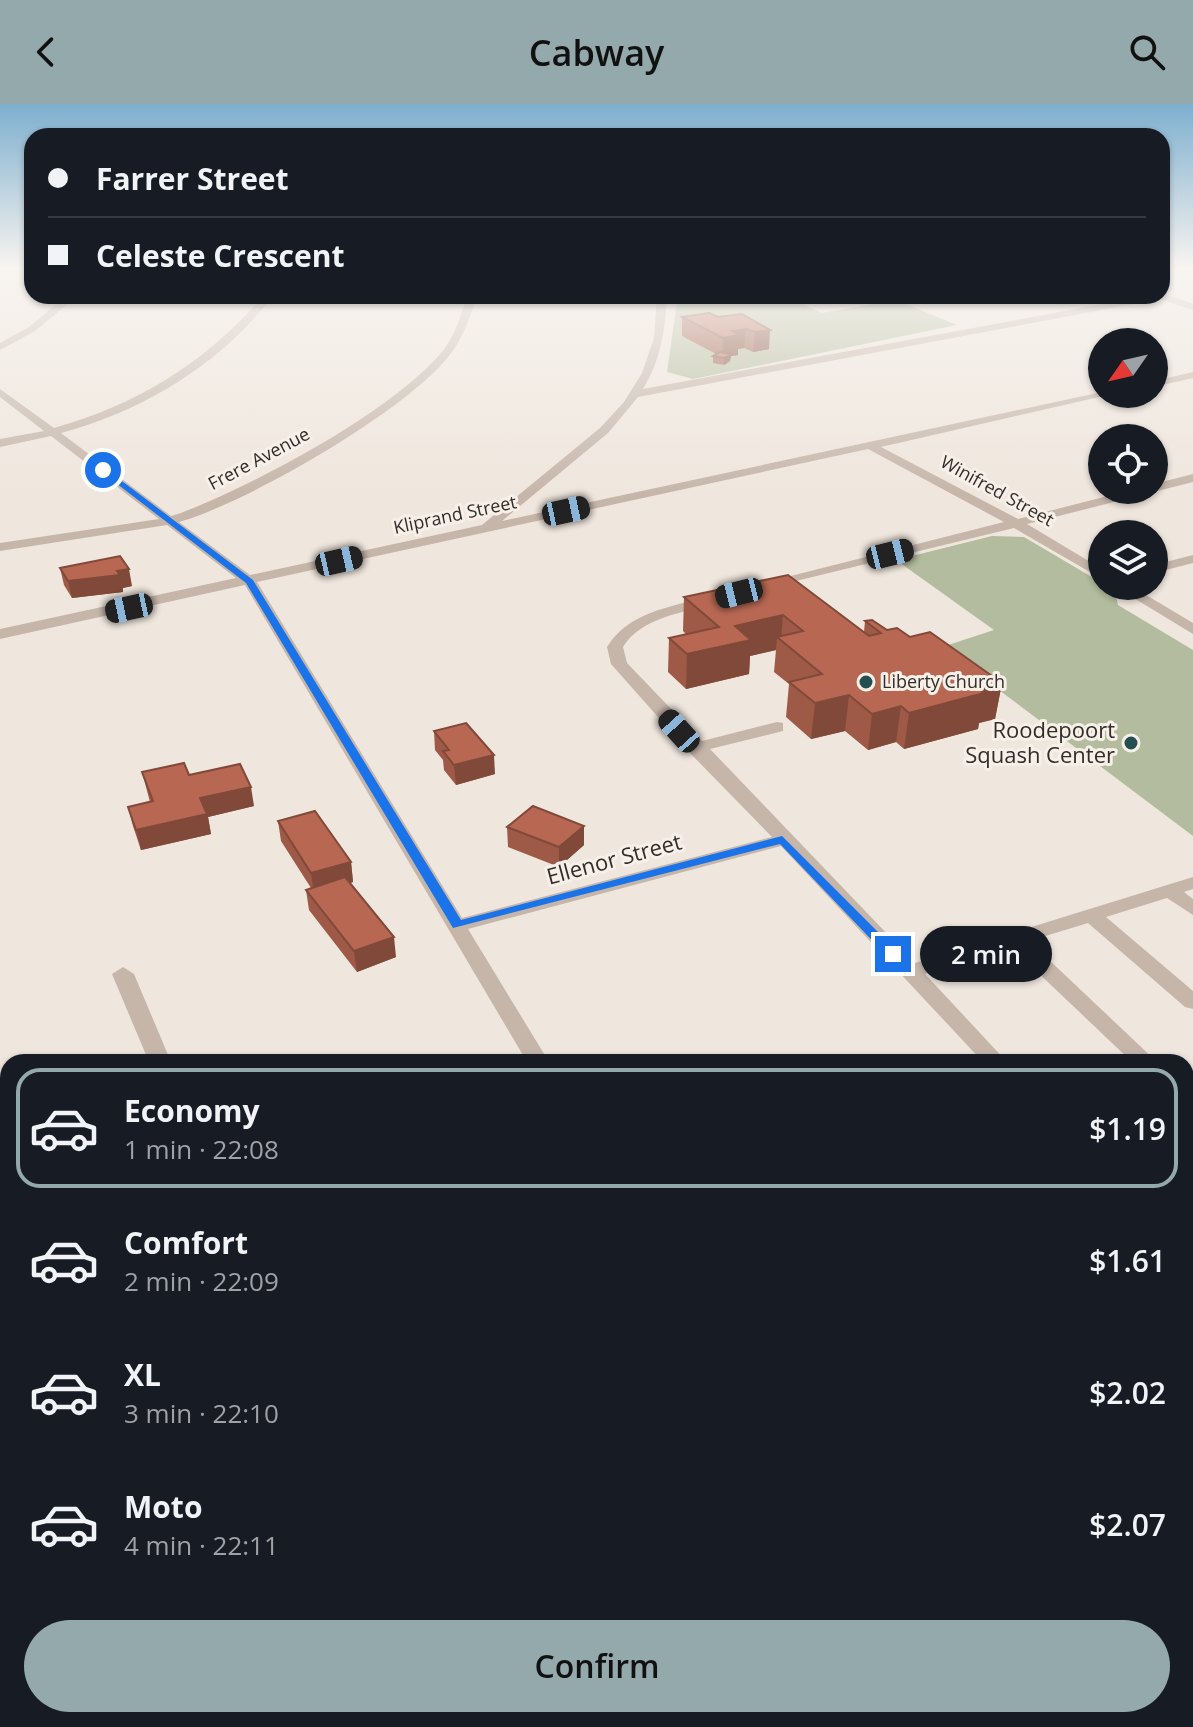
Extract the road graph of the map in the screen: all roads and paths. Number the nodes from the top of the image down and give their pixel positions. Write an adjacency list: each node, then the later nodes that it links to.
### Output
1 (228, 342): 12 (street)
2 (452, 342): 18 (street, Frere Avenue)
3 (658, 342): 5 (street)
4 (917, 342): 8 (street)
5 (646, 374): 8 (street); 10 (street)
6 (1193, 375): 7 (street)
7 (1168, 381)
8 (697, 383): 10 (street)
9 (0, 392): 12 (street)
10 (636, 394): 20 (street)
11 (1088, 398): 14 (street, Kliprand Street)
12 (54, 432): 13 (street); 18 (street)
13 (0, 443)
14 (871, 446): 19 (street, Winifred Street); 20 (street, Kliprand Street)
15 (1193, 478): 16 (street)
16 (1168, 484)
17 (1088, 504): 19 (street)
18 (170, 520): 21 (street, Frere Avenue); 25 (street)
19 (1014, 522): 24 (street, Winifred Street); 26 (street)
20 (488, 527): 25 (street, Kliprand Street)
21 (0, 547)
22 (1193, 559): 23 (street)
23 (1168, 565)
24 (1088, 567)
25 (250, 582): 30 (street, Kliprand Street); 38 (street)
26 (754, 589)
27 (724, 597): 32 (street)
28 (1144, 600): 29 (street)
29 (1193, 629)
30 (0, 634)
31 (777, 727): 32 (street)
32 (695, 748): 33 (street)
33 (782, 840): 38 (street, Ellenor Street); 40 (street)
34 (1193, 883): 35 (street)
35 (1169, 890): 36 (street); 37 (street)
36 (1193, 909)
37 (1091, 915): 39 (street); 42 (street)
38 (458, 925): 44 (street)
39 (1015, 939): 40 (street); 46 (street)
40 (910, 972): 45 (street)
41 (123, 974): 43 (street)
42 (1193, 1002)
43 (157, 1054)
44 (533, 1054)
45 (988, 1054)
46 (1137, 1054)

